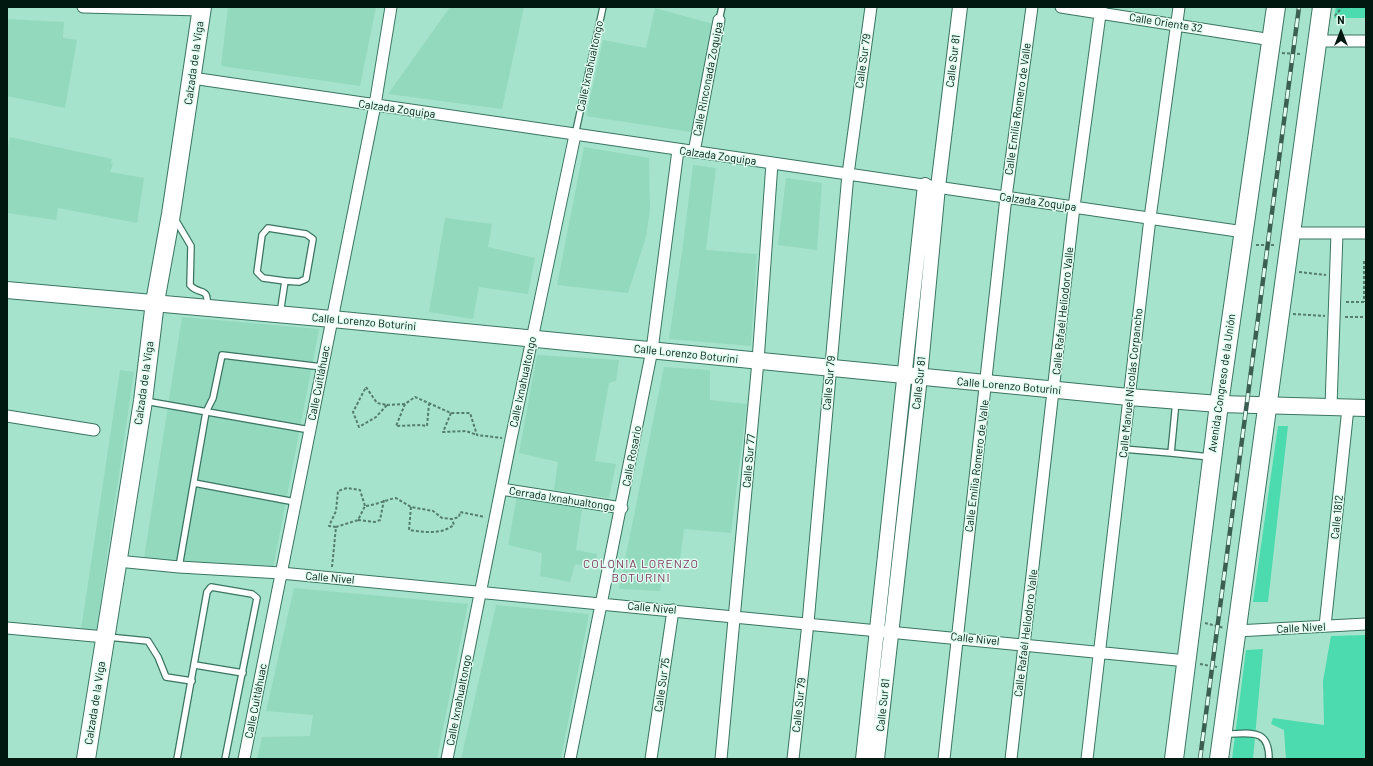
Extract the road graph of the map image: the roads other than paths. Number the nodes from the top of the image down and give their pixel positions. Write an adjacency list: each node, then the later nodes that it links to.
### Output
1 (83, 7): 12 (street)
2 (391, 7): 20 (street, Calle Cuitláhuac)
3 (603, 7): 21 (lane, Calle Ixnahualtongo)
4 (722, 7): 14 (lane, Calle Rinconada Zoquipa)
5 (871, 7): 25 (street, Calle Sur 79)
6 (960, 7): 26 (street, Calle Sur 81)
7 (1032, 7): 27 (street, Calle Emilia Romero de Valle)
8 (1061, 7): 13 (street, Calle Oriente 32)
9 (1179, 7): 15 (street, Calle Manuel Nicolás Corpancho)
10 (1276, 7): 17 (main road, Avenida Congreso de la Unión)
11 (1322, 7): 18 (main road)
12 (201, 9): 19 (main road, Calzada de la Viga)
13 (1101, 10): 15 (street, Calle Oriente 32); 28 (street, Calle Rafaél Heliodoro Valle)
14 (719, 20): 23 (street, Calle Rinconada Zoquipa)
15 (1176, 25): 17 (street, Calle Oriente 32); 30 (street, Calle Manuel Nicolás Corpancho)
16 (1366, 41): 18 (street)
17 (1271, 46): 33 (main road, Avenida Congreso de la Unión)
18 (1316, 48): 34 (main road)
19 (192, 78): 20 (street, Calzada Zoquipa); 29 (main road, Calzada de la Viga)
20 (374, 106): 21 (street, Calzada Zoquipa); 40 (street, Calle Cuitláhuac)
21 (575, 135): 22 (street, Calzada Zoquipa); 41 (street, Calle Ixnahualtongo)
22 (678, 150): 23 (street, Calzada Zoquipa); 42 (street, Calle Rosario)
23 (694, 152): 24 (street, Calzada Zoquipa)
24 (772, 163): 25 (street, Calzada Zoquipa); 43 (street, Calle Sur 77)
25 (848, 174): 26 (street, Calzada Zoquipa); 45 (street, Calle Sur 79)
26 (932, 186): 27 (street, Calzada Zoquipa); 46 (street, Calle Sur 81)
27 (1006, 197): 28 (street, Calzada Zoquipa); 47 (street, Calle Emilia Romero de Valle)
28 (1074, 207): 30 (street, Calzada Zoquipa); 48 (street, Calle Rafaél Heliodoro Valle)
29 (171, 214): 37 (main road, Calzada de la Viga); 38 (lane)
30 (1150, 218): 33 (street, Calzada Zoquipa); 49 (street, Calle Manuel Nicolás Corpancho)
31 (1337, 233): 32 (street); 34 (street); 54 (street)
32 (1366, 233)
33 (1243, 238): 52 (main road, Avenida Congreso de la Unión)
34 (1290, 239): 53 (main road)
35 (285, 281): 35 (lane); 39 (lane)
36 (7, 290): 37 (main road, Calle Lorenzo Boturini)
37 (155, 302): 38 (main road, Calle Lorenzo Boturini); 50 (main road, Calzada de la Viga)
38 (207, 307): 39 (main road, Calle Lorenzo Boturini)
39 (280, 314): 40 (main road, Calle Lorenzo Boturini)
40 (332, 318): 41 (main road, Calle Lorenzo Boturini); 44 (street, Calle Cuitláhuac)
41 (532, 338): 42 (main road, Calle Lorenzo Boturini); 65 (street, Calle Ixnahualtongo)
42 (652, 350): 43 (main road, Calle Lorenzo Boturini); 67 (street, Calle Rosario)
43 (758, 361): 45 (main road, Calle Lorenzo Boturini); 74 (street, Calle Sur 77)
44 (322, 367): 57 (lane); 60 (street, Calle Cuitláhuac)
45 (831, 368): 46 (main road, Calle Lorenzo Boturini); 75 (street, Calle Sur 79)
46 (912, 376): 47 (main road, Calle Lorenzo Boturini); 79 (street, Calle Sur 81)
47 (986, 384): 48 (main road, Calle Lorenzo Boturini); 82 (street, Calle Emilia Romero de Valle)
48 (1055, 390): 49 (main road, Calle Lorenzo Boturini); 83 (street, Calle Rafaél Heliodoro Valle)
49 (1129, 397): 51 (main road, Calle Lorenzo Boturini); 61 (street, Calle Manuel Nicolás Corpancho)
50 (142, 400): 57 (lane); 68 (main road, Calzada de la Viga)
51 (1176, 400): 52 (main road, Calle Lorenzo Boturini); 62 (lane)
52 (1219, 404): 53 (main road, Calle Lorenzo Boturini); 63 (main road, Avenida Congreso de la Unión)
53 (1267, 406): 54 (main road, Calle Lorenzo Boturini); 80 (main road)
54 (1331, 406): 55 (main road, Calle Lorenzo Boturini)
55 (1348, 408): 56 (main road, Calle Lorenzo Boturini); 77 (street, Calle 1812)
56 (1366, 408)
57 (206, 412): 60 (lane); 64 (lane)
58 (7, 416): 59 (street)
59 (94, 430)
60 (310, 430): 66 (street, Calle Cuitláhuac)
61 (1123, 449): 62 (lane); 84 (street, Calle Manuel Nicolás Corpancho)
62 (1171, 453): 63 (lane)
63 (1212, 457): 85 (main road, Avenida Congreso de la Unión)
64 (194, 483): 66 (lane); 69 (lane)
65 (501, 489): 67 (street, Cerrada Ixnahualtongo); 71 (street, Calle Ixnahualtongo)
66 (295, 502): 70 (street, Calle Cuitláhuac)
67 (622, 508): 72 (street, Calle Rosario)
68 (117, 562): 69 (street, Calle Nivel); 81 (main road, Calzada de la Viga)
69 (179, 567): 70 (street, Calle Nivel)
70 (282, 573): 71 (street, Calle Nivel); 93 (street, Calle Cuitláhuac)
71 (481, 592): 72 (street, Calle Nivel); 94 (street, Calle Ixnahualtongo)
72 (603, 604): 73 (street, Calle Nivel); 95 (street, Calle Rosario)
73 (673, 610): 74 (street, Calle Nivel); 96 (street, Calle Sur 75)
74 (736, 616): 75 (street, Calle Nivel); 97 (street, Calle Sur 77)
75 (808, 623): 79 (street, Calle Nivel); 98 (street, Calle Sur 79)
76 (1366, 624): 77 (street, Calle Nivel)
77 (1325, 626): 80 (street, Calle Nivel)
78 (7, 628): 81 (street)
79 (884, 631): 82 (street, Calle Nivel); 99 (street, Calle Sur 81); 100 (street, Calle Sur 81)
80 (1236, 631): 89 (main road)
81 (105, 637): 88 (lane); 90 (main road, Calzada de la Viga)
82 (957, 638): 83 (street, Calle Nivel); 101 (street, Calle Emilia Romero de Valle)
83 (1024, 644): 84 (street, Calle Nivel); 102 (street, Calle Rafaél Heliodoro Valle)
84 (1100, 652): 85 (street, Calle Nivel); 103 (street, Calle Manuel Nicolás Corpancho)
85 (1187, 661): 104 (main road, Avenida Congreso de la Unión)
86 (195, 665): 87 (lane); 87 (lane); 88 (lane)
87 (243, 673): 92 (lane)
88 (192, 681): 91 (lane)
89 (1222, 734): 105 (main road); 106 (lane)
90 (86, 759)
91 (177, 759)
92 (225, 759)
93 (244, 759)
94 (447, 759)
95 (570, 759)
96 (651, 759)
97 (721, 759)
98 (793, 759)
99 (863, 759)
100 (877, 759)
101 (944, 759)
102 (1011, 759)
103 (1087, 759)
104 (1174, 759)
105 (1219, 759)
106 (1269, 759)

